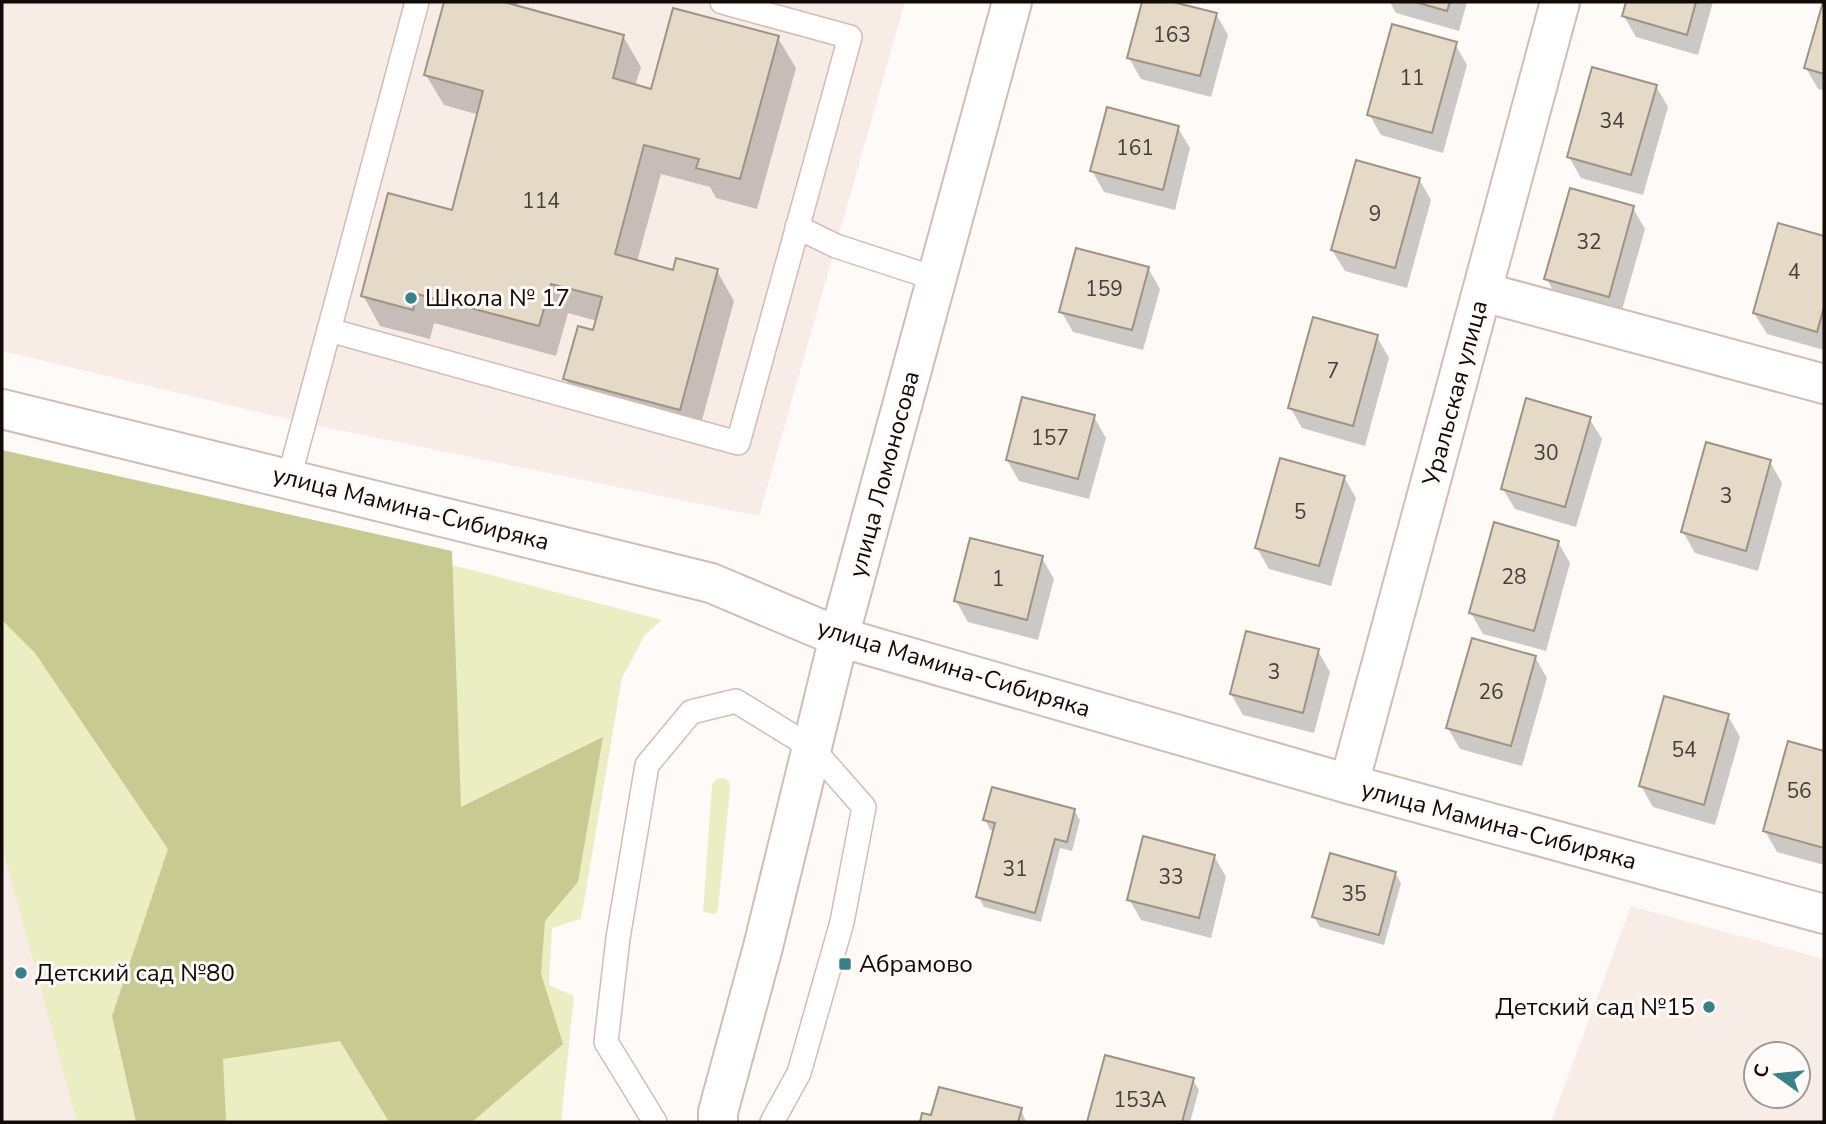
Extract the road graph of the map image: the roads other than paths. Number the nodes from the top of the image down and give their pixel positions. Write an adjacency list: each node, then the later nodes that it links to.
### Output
1 (417, 2): 8 (lane)
2 (722, 2): 5 (lane)
3 (1012, 2): 6 (street, улица Ломоносова)
4 (1560, 2): 7 (street, Уральская улица)
5 (797, 227): 6 (lane); 8 (lane)
6 (937, 279): 12 (street, улица Ломоносова)
7 (1483, 292): 9 (street); 14 (street, Уральская улица)
8 (329, 330): 11 (lane)
9 (1824, 384)
10 (2, 409): 11 (street, улица Мамина-Сибиряка)
11 (289, 478): 12 (street, улица Мамина-Сибиряка)
12 (839, 637): 13 (street, улица Ломоносова); 14 (street, улица Мамина-Сибиряка)
13 (812, 748): 16 (street, улица Ломоносова); 17 (lane); 18 (lane)
14 (1349, 784): 15 (street, улица Мамина-Сибиряка)
15 (1824, 914)
16 (718, 1117)
17 (655, 1122)
18 (772, 1122)

